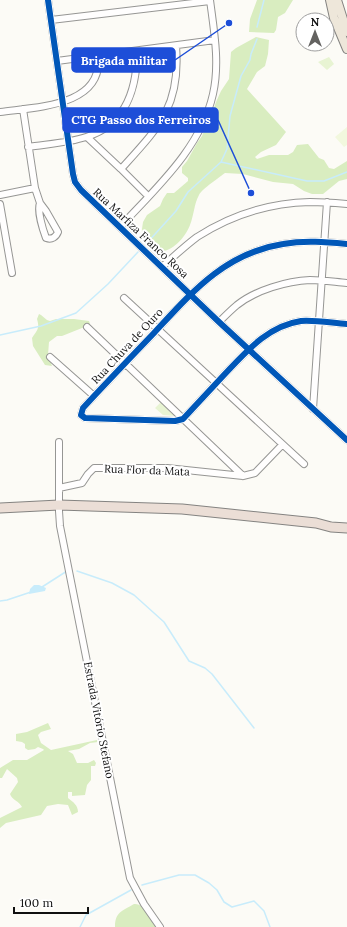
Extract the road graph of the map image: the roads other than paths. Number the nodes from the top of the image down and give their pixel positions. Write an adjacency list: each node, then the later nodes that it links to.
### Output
1 (48, 0): 5 (street, Rua Marfiza Franco Rosa)
2 (210, 0): 5 (street); 7 (street)
3 (330, 0): 9 (main road)
4 (337, 0): 6 (main road)
5 (51, 20): 12 (street, Rua Marfiza Franco Rosa)
6 (347, 32)
7 (215, 40): 8 (street); 22 (street)
8 (176, 46): 10 (street); 19 (street)
9 (347, 49)
10 (137, 51): 11 (street); 16 (street)
11 (98, 56): 12 (street); 13 (street)
12 (56, 61): 13 (street, Rua Marfiza Franco Rosa)
13 (62, 103): 14 (street); 17 (street, Rua Marfiza Franco Rosa)
14 (22, 109): 15 (street); 18 (street)
15 (0, 112)
16 (86, 137): 17 (street); 19 (street)
17 (68, 141): 18 (street); 27 (street, Rua Marfiza Franco Rosa)
18 (28, 148): 20 (street)
19 (121, 169): 22 (street)
20 (35, 188): 21 (street); 24 (street)
21 (0, 195)
22 (148, 196): 27 (street)
23 (327, 202): 26 (street); 28 (street); 30 (street)
24 (40, 203): 24 (street)
25 (0, 204): 31 (street)
26 (347, 204)
27 (120, 226): 30 (street, Rua Marfiza Franco Rosa)
28 (325, 242): 29 (street, Rua Chuva de Ouro); 32 (street); 34 (street, Rua Chuva de Ouro)
29 (347, 244)
30 (162, 267): 34 (street, Rua Marfiza Franco Rosa)
31 (12, 273)
32 (322, 281): 33 (street); 36 (street); 37 (street)
33 (347, 283)
34 (191, 294): 36 (street, Rua Marfiza Franco Rosa); 40 (street, Rua Chuva de Ouro)
35 (124, 298): 40 (street)
36 (219, 322): 41 (street, Rua Marfiza Franco Rosa)
37 (319, 322): 38 (street); 41 (street); 46 (street)
38 (347, 324)
39 (87, 327): 43 (street)
40 (157, 329): 43 (street, Rua Chuva de Ouro); 44 (street)
41 (248, 349): 44 (street); 46 (street, Rua Marfiza Franco Rosa)
42 (50, 357): 45 (street)
43 (125, 363): 45 (street, Rua Chuva de Ouro); 47 (street)
44 (216, 384): 47 (street); 50 (street)
45 (94, 396): 47 (street, Rua Chuva de Ouro)
46 (313, 409): 48 (street, Rua Marfiza Franco Rosa)
47 (183, 419): 52 (street)
48 (347, 440)
49 (59, 442): 53 (street, Estrada Vitório Stefano)
50 (282, 444): 51 (street); 52 (street)
51 (304, 464)
52 (244, 476): 53 (street, Rua Flor da Mata)
53 (59, 488): 54 (street, Estrada Vitório Stefano)
54 (59, 505): 55 (highway); 56 (highway); 59 (street, Estrada Vitório Stefano)
55 (0, 508)
56 (316, 523): 57 (highway); 58 (highway)
57 (347, 523)
58 (347, 528)
59 (160, 927)

